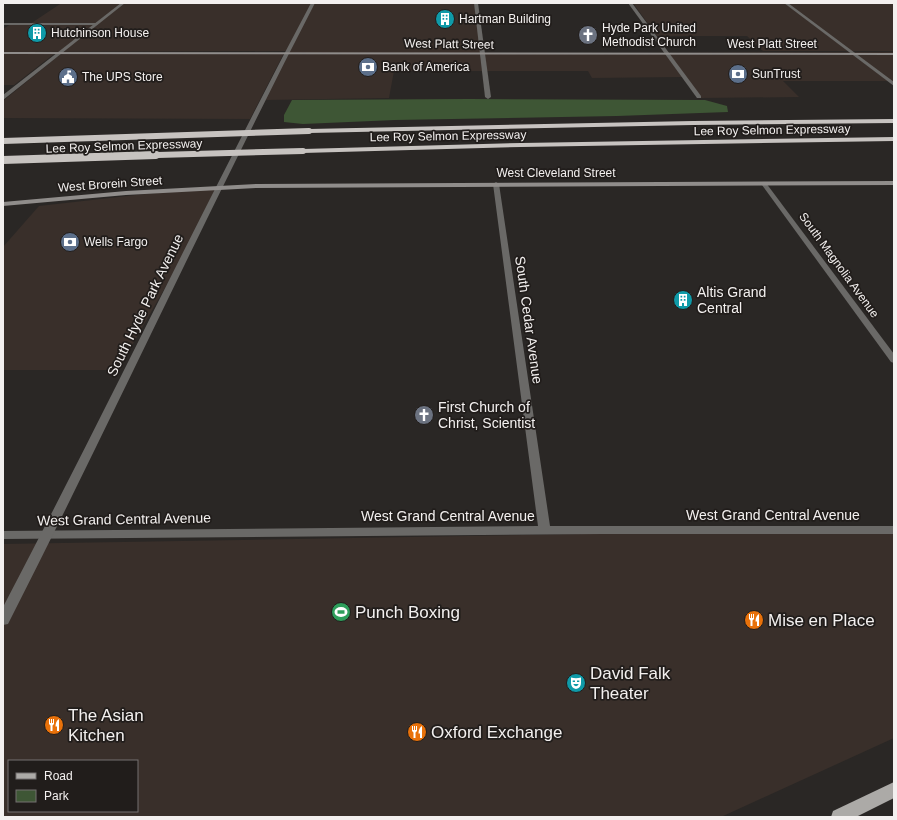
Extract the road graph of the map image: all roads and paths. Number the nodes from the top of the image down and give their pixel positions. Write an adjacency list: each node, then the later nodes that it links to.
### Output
1 (123, 3): 7 (street)
2 (313, 3): 10 (street, South Hyde Park Avenue)
3 (476, 3): 11 (street)
4 (630, 3): 12 (street)
5 (786, 3): 13 (street)
6 (3, 24): 7 (street)
7 (96, 24): 9 (street)
8 (3, 53): 9 (main road, West Platt Street)
9 (60, 53): 10 (main road, West Platt Street); 18 (street)
10 (288, 53): 11 (main road, West Platt Street); 26 (street, South Hyde Park Avenue)
11 (482, 54): 12 (main road, West Platt Street); 16 (street)
12 (667, 54): 13 (main road, West Platt Street); 17 (street)
13 (855, 54): 14 (main road, West Platt Street); 15 (street)
14 (894, 54)
15 (894, 84)
16 (488, 97)
17 (699, 97)
18 (3, 98)
19 (894, 121): 21 (highway, Lee Roy Selmon Expressway, bridge)
20 (894, 139): 22 (highway, Lee Roy Selmon Expressway, bridge)
21 (3, 141)
22 (3, 160)
23 (894, 183): 25 (main road, West Cleveland Street)
24 (496, 184): 25 (main road, West Cleveland Street); 26 (main road, West Cleveland Street); 30 (street, South Cedar Avenue)
25 (764, 184): 28 (street, South Magnolia Avenue)
26 (218, 188): 27 (main road, West Brorein Street); 32 (street, South Hyde Park Avenue)
27 (3, 204)
28 (894, 360)
29 (894, 530): 30 (street, West Grand Central Avenue)
30 (545, 531): 32 (street, West Grand Central Avenue)
31 (3, 535): 32 (street, West Grand Central Avenue)
32 (47, 536): 33 (street, South Hyde Park Avenue)
33 (3, 620)
34 (894, 790): 35 (main road)
35 (839, 817)

